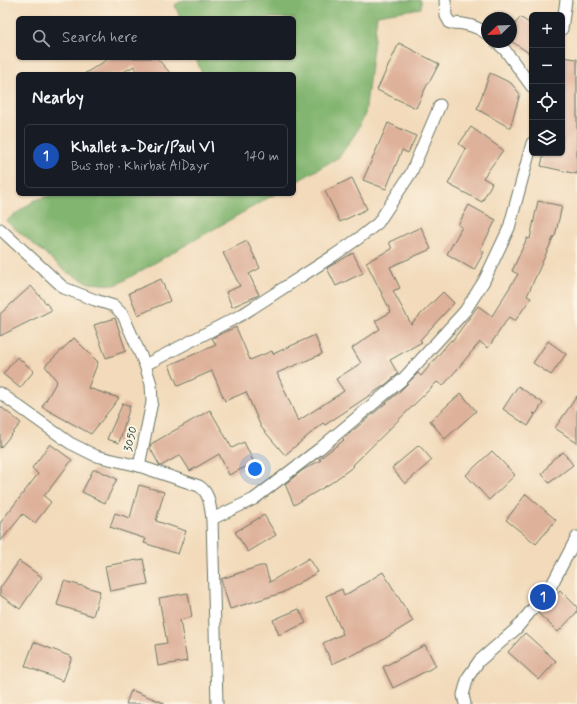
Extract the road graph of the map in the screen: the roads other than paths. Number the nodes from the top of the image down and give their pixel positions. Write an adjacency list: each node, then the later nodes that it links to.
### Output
1 (445, 0): 4 (street)
2 (566, 0): 3 (street)
3 (564, 12)
4 (481, 29)
5 (503, 48): 6 (street)
6 (530, 84)
7 (440, 105): 10 (street)
8 (529, 154): 13 (street)
9 (0, 230): 10 (street, 3050)
10 (145, 365): 12 (street, 3050)
11 (0, 392): 12 (street)
12 (139, 466): 13 (street, 3050)
13 (212, 518): 15 (street, 3050)
14 (577, 537): 16 (street)
15 (217, 704)
16 (465, 704)

